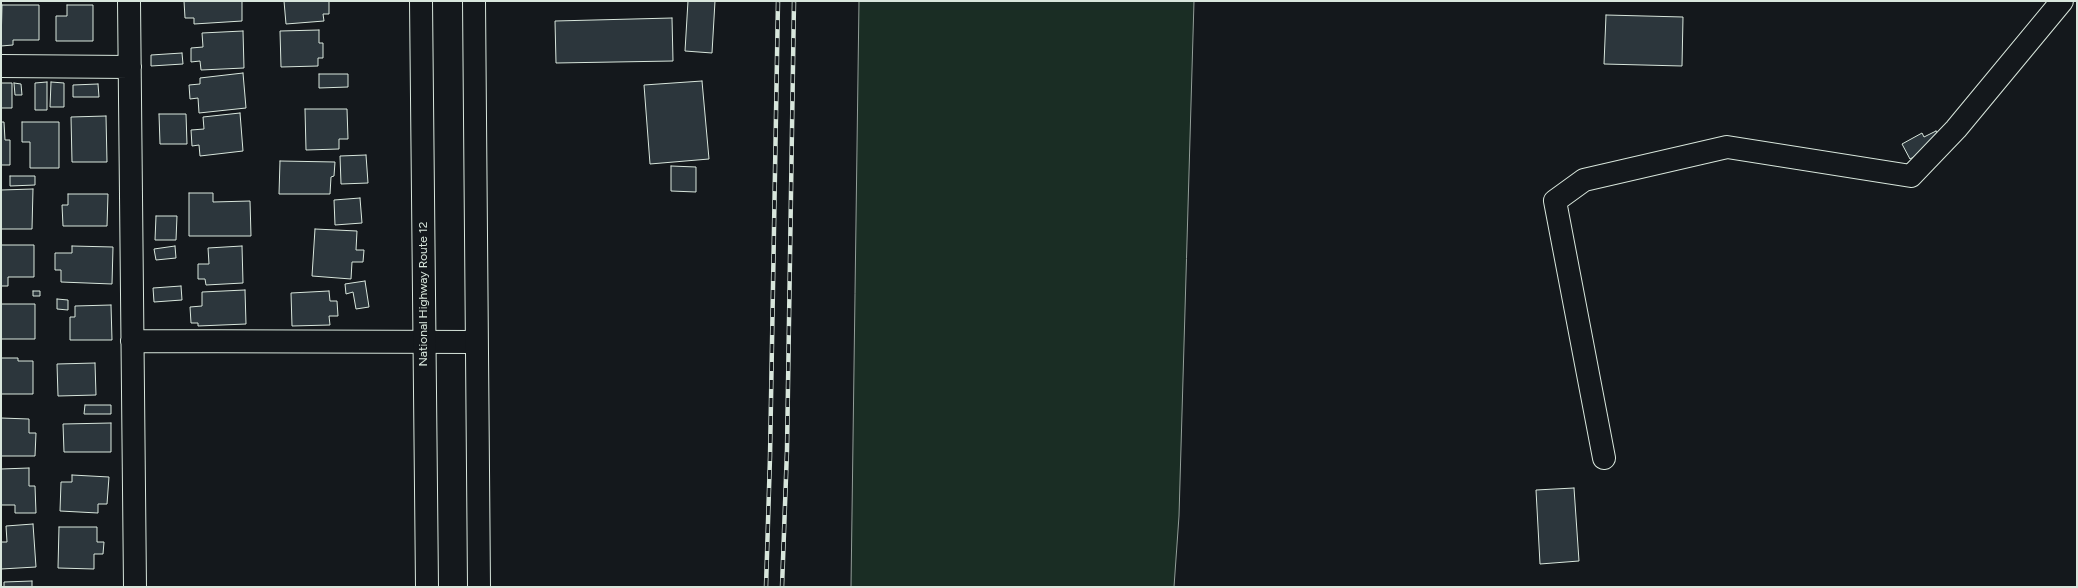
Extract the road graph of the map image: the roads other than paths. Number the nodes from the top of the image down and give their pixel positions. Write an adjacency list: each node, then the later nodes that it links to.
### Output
1 (129, 1): 6 (main road)
2 (421, 1): 9 (main road, National Highway Route 12)
3 (474, 1): 8 (main road)
4 (2062, 1): 10 (main road)
5 (1, 66): 6 (main road)
6 (130, 67): 7 (main road)
7 (132, 341): 9 (main road); 11 (main road)
8 (476, 342): 9 (main road); 13 (main road)
9 (424, 343): 12 (main road, National Highway Route 12)
10 (1604, 458)
11 (135, 587)
12 (427, 587)
13 (479, 587)

